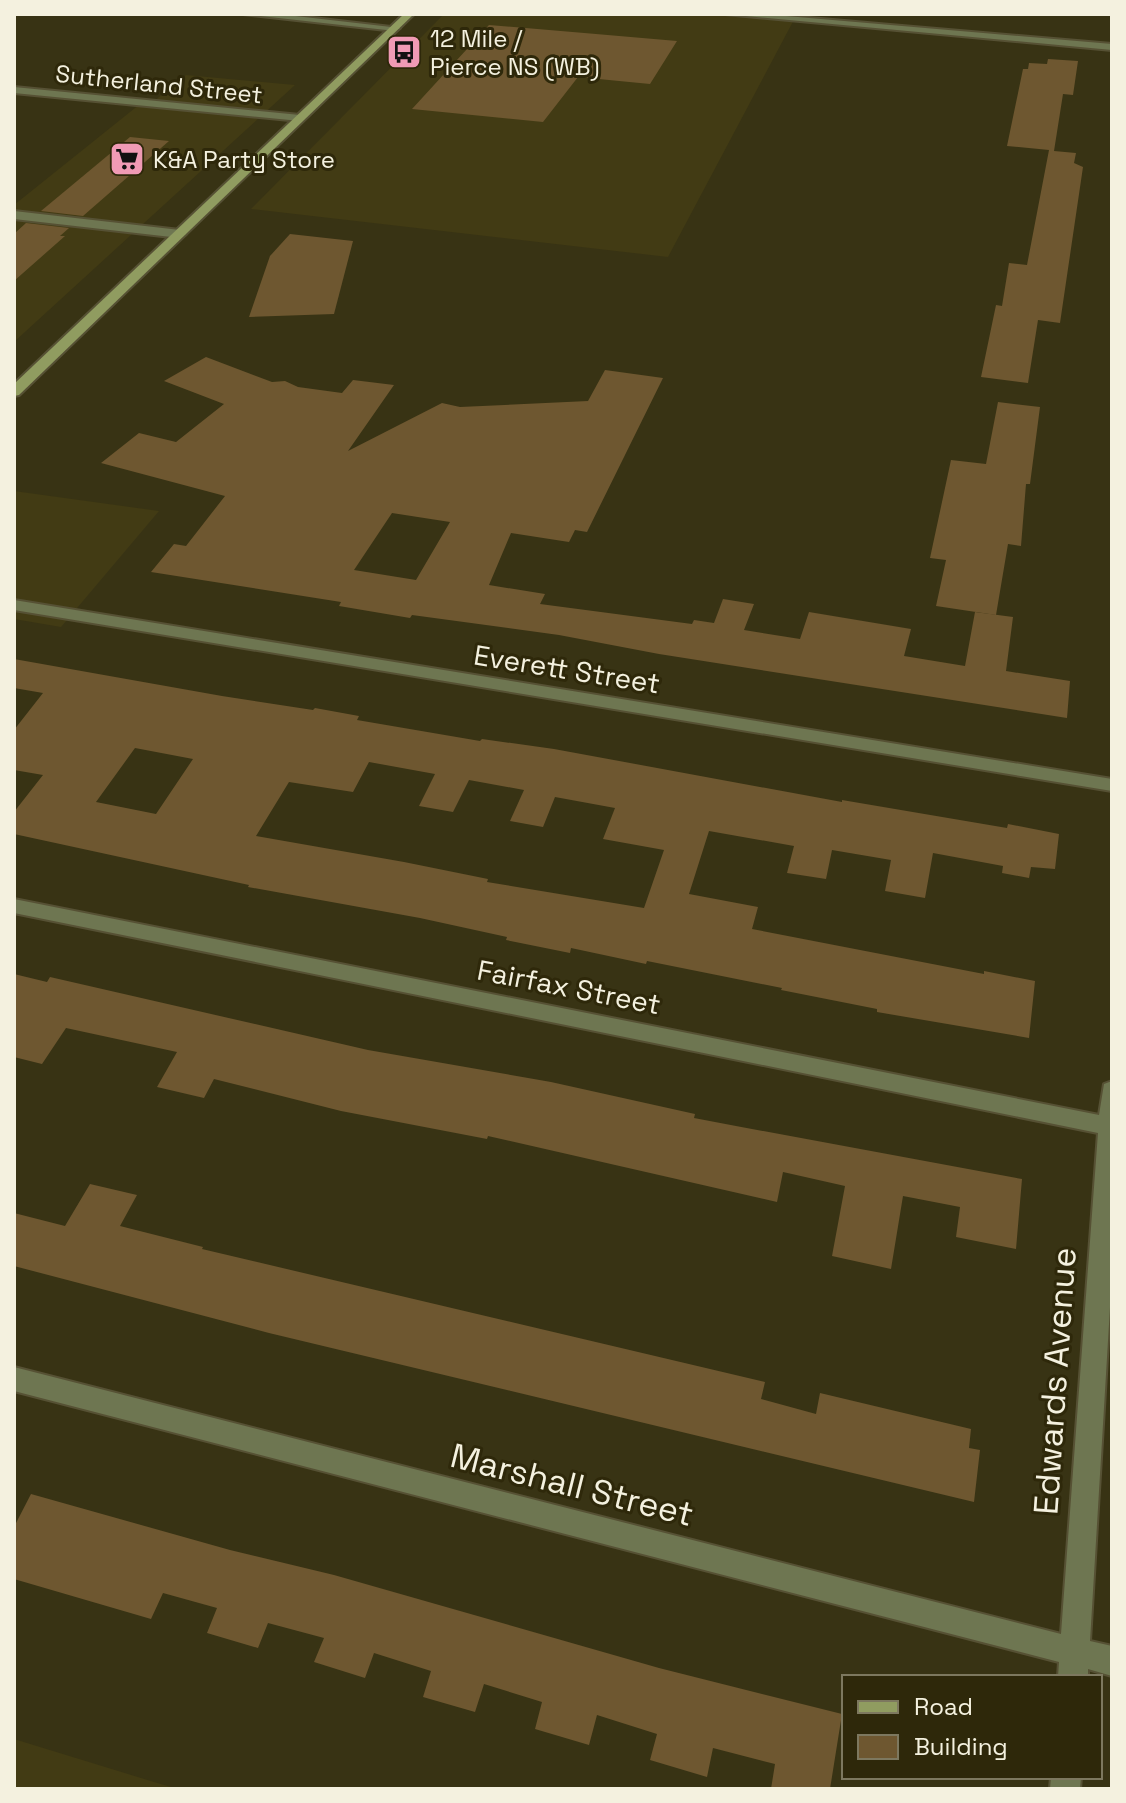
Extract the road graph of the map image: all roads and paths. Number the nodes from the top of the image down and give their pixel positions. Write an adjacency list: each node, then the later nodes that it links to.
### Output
1 (248, 14): 4 (street)
2 (409, 14): 4 (main road)
3 (730, 14): 5 (street)
4 (395, 28): 7 (main road)
5 (1112, 47)
6 (14, 90): 7 (street, Sutherland Street)
7 (300, 118): 9 (main road)
8 (14, 215): 9 (street)
9 (180, 234): 10 (main road)
10 (17, 386)
11 (14, 605): 12 (street, Everett Street)
12 (1112, 785)
13 (14, 906): 15 (street, Fairfax Street)
14 (1112, 1090): 15 (street, Edwards Avenue)
15 (1111, 1127): 18 (street, Edwards Avenue)
16 (14, 1379): 18 (street, Marshall Street)
17 (1112, 1661): 18 (street, Marshall Street)
18 (1074, 1665)

